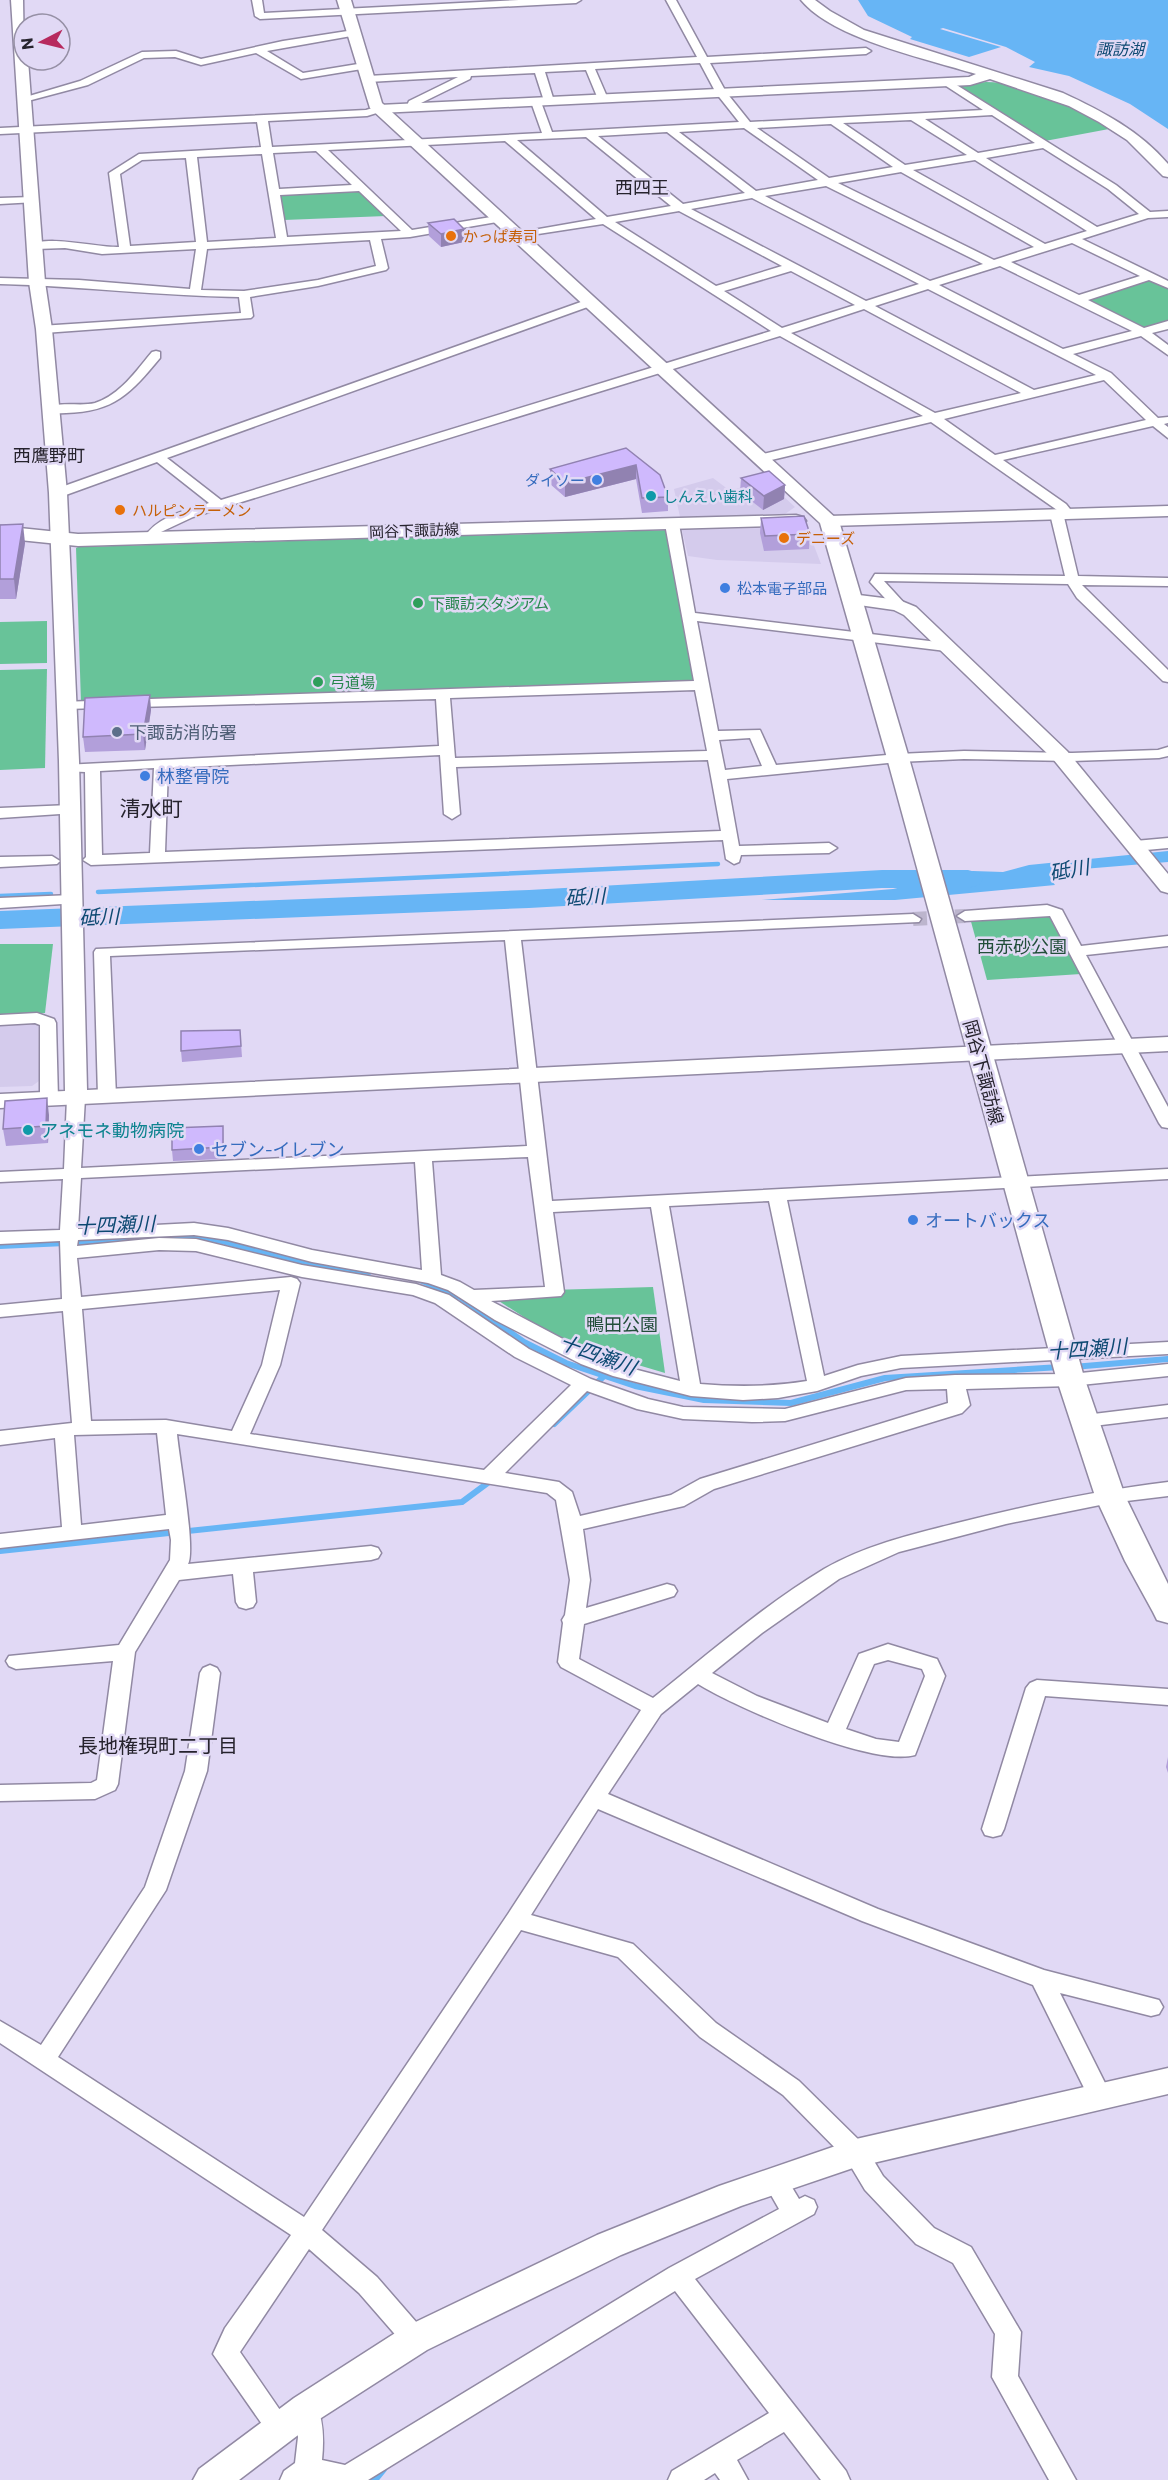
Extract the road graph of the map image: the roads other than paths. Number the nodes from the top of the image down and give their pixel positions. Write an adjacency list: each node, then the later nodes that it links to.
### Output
1 (17, 0): 20 (street)
2 (257, 0): 8 (street)
3 (574, 0): 6 (street)
4 (671, 0): 12 (street)
5 (807, 0): 17 (street)
6 (502, 2): 7 (street)
7 (430, 4): 8 (street)
8 (346, 6): 9 (main road)
9 (354, 33): 10 (street); 15 (main road)
10 (257, 49): 15 (street); 20 (street)
11 (866, 51): 12 (street)
12 (702, 60): 13 (street); 19 (street)
13 (589, 66): 14 (street); 21 (street)
14 (539, 69): 16 (street); 22 (street)
15 (366, 72): 16 (street); 24 (main road)
16 (474, 73): 23 (street)
17 (988, 75): 18 (street); 43 (street)
18 (947, 82): 19 (street); 25 (street)
19 (721, 93): 21 (street); 29 (street)
20 (24, 99): 31 (street)
21 (603, 99): 22 (street)
22 (542, 102): 23 (street); 34 (street)
23 (411, 108): 24 (street)
24 (379, 109): 27 (street); 36 (main road)
25 (995, 112): 26 (street); 37 (street)
26 (913, 116): 28 (street); 41 (street)
27 (262, 119): 31 (street); 39 (street)
28 (832, 120): 29 (street); 42 (street)
29 (748, 126): 30 (street); 44 (street)
30 (669, 129): 33 (street); 47 (street)
31 (25, 130): 32 (street); 48 (street)
32 (0, 131)
33 (588, 133): 34 (street); 50 (street)
34 (548, 135): 35 (street)
35 (507, 137): 36 (street); 54 (street)
36 (414, 141): 38 (street); 53 (main road)
37 (1046, 144): 41 (street); 52 (street)
38 (318, 147): 39 (street); 45 (street)
39 (266, 149): 40 (street); 46 (street)
40 (191, 153): 62 (street); 64 (street)
41 (977, 156): 42 (street); 55 (street)
42 (903, 169): 44 (street); 63 (street)
43 (1168, 173)
44 (827, 182): 47 (street); 65 (street)
45 (360, 188): 46 (street); 56 (street)
46 (275, 192): 60 (street)
47 (754, 195): 50 (street); 70 (street)
48 (32, 200): 49 (street); 61 (street)
49 (0, 201)
50 (681, 208): 54 (street); 66 (street)
51 (1168, 214): 52 (street)
52 (1148, 215): 55 (street)
53 (497, 219): 56 (street); 58 (main road)
54 (605, 221): 58 (street); 72 (street)
55 (1097, 232): 59 (street)
56 (410, 234): 57 (street)
57 (375, 236): 60 (street); 74 (street)
58 (516, 236): 76 (main road)
59 (1073, 239): 63 (street); 67 (street)
60 (282, 241): 62 (street)
61 (36, 246): 64 (street); 69 (street)
62 (202, 246): 64 (street); 73 (street)
63 (1044, 248): 65 (street)
64 (124, 250)
65 (997, 263): 70 (street); 75 (street)
66 (792, 267): 72 (street); 77 (street)
67 (1151, 276): 71 (street); 75 (street)
68 (0, 281): 69 (street)
69 (37, 282): 73 (street); 79 (street)
70 (928, 285): 77 (street); 83 (street)
71 (1168, 285)
72 (714, 290): 81 (street)
73 (195, 293): 74 (street)
74 (244, 294): 79 (street)
75 (1080, 299): 80 (street)
76 (592, 302): 85 (main road); 92 (street)
77 (864, 305): 81 (street); 87 (street)
78 (1168, 325): 80 (street)
79 (44, 329): 88 (street)
80 (1142, 331): 82 (street); 83 (street)
81 (781, 332): 85 (street); 89 (street)
82 (1168, 351)
83 (1062, 353): 86 (street)
84 (156, 355): 88 (street)
85 (663, 367): 93 (main road); 96 (street)
86 (1107, 376): 87 (street); 90 (street)
87 (1033, 394): 89 (street)
88 (50, 410): 95 (street)
89 (933, 417): 93 (street); 94 (street)
90 (1162, 421): 91 (street); 94 (street)
91 (1168, 435)
92 (158, 457): 95 (street); 96 (street)
93 (763, 458): 99 (main road)
94 (993, 459): 98 (street)
95 (58, 493): 103 (street)
96 (219, 505): 102 (street)
97 (1168, 511): 98 (street)
98 (1062, 514): 99 (street); 104 (street)
99 (829, 521): 100 (main road, 岡谷下諏訪線); 106 (main road, 岡谷下諏訪線)
100 (672, 524): 102 (main road, 岡谷下諏訪線); 108 (street)
101 (0, 532): 103 (main road, 岡谷下諏訪線)
102 (151, 538): 103 (main road, 岡谷下諏訪線)
103 (60, 539): 114 (street)
104 (1073, 582): 105 (street); 107 (street); 111 (street)
105 (1168, 582)
106 (851, 599): 107 (street); 109 (main road, 岡谷下諏訪線)
107 (899, 605): 110 (street)
108 (689, 616): 109 (street); 112 (street)
109 (862, 637): 110 (street); 120 (main road, 岡谷下諏訪線)
110 (946, 647): 118 (street)
111 (1168, 678)
112 (703, 685): 113 (street); 115 (street)
113 (443, 694): 114 (street); 119 (street)
114 (65, 705): 123 (street)
115 (712, 736): 117 (street); 124 (street)
116 (1168, 751): 118 (street)
117 (715, 755): 119 (street); 125 (street)
118 (1060, 755): 120 (street); 132 (street)
119 (448, 757): 121 (street); 128 (street)
120 (898, 759): 124 (street); 147 (main road, 岡谷下諏訪線)
121 (161, 764): 122 (street); 133 (street)
122 (92, 767): 123 (street); 133 (street)
123 (69, 768): 126 (street)
124 (771, 770): 125 (street)
125 (719, 775): 130 (street)
126 (70, 810): 127 (street); 137 (street)
127 (0, 813)
128 (452, 814)
129 (1168, 843): 132 (street)
130 (732, 848): 131 (street); 133 (street)
131 (829, 848)
132 (1139, 849): 136 (street)
133 (157, 857)
134 (52, 861): 135 (street)
135 (0, 862)
136 (1166, 885)
137 (72, 902): 138 (street); 150 (street)
138 (0, 903)
139 (965, 916): 143 (street)
140 (913, 919): 141 (street)
141 (512, 935): 148 (street); 149 (street)
142 (1168, 941): 143 (street)
143 (1077, 951): 146 (street)
144 (0, 1020): 151 (street)
145 (1168, 1044): 146 (street)
146 (1128, 1046): 147 (street); 153 (street)
147 (980, 1053): 148 (street); 159 (main road, 岡谷下諏訪線)
148 (528, 1074): 149 (street); 154 (street)
149 (107, 1096): 150 (street)
150 (76, 1098): 151 (street); 156 (street)
151 (49, 1099): 152 (street)
152 (0, 1101)
153 (1168, 1123)
154 (536, 1151): 155 (street); 162 (street)
155 (423, 1157): 156 (street); 165 (street)
156 (70, 1173): 158 (street); 164 (street)
157 (1168, 1174): 159 (street)
158 (0, 1177)
159 (1015, 1182): 160 (street); 171 (main road, 岡谷下諏訪線)
160 (777, 1196): 161 (street); 175 (street)
161 (659, 1202): 162 (street); 176 (street)
162 (543, 1207): 166 (street)
163 (0, 1238): 164 (street)
164 (68, 1244): 165 (street); 167 (street); 169 (street)
165 (432, 1278): 166 (street)
166 (471, 1296): 169 (street)
167 (73, 1303): 168 (street); 180 (street); 182 (street)
168 (0, 1311)
169 (532, 1345): 174 (street); 176 (street)
170 (1168, 1348): 171 (street)
171 (1067, 1367): 172 (street); 173 (street); 175 (street); 178 (main road, 岡谷下諏訪線)
172 (1168, 1370)
173 (955, 1381): 174 (street); 186 (street)
174 (584, 1383): 183 (street)
175 (817, 1385): 176 (street)
176 (691, 1390)
177 (1168, 1411): 178 (street)
178 (1085, 1421): 185 (main road, 岡谷下諏訪線)
179 (166, 1426): 180 (street); 182 (street); 187 (street)
180 (73, 1429): 181 (street); 188 (street)
181 (0, 1438)
182 (238, 1439): 183 (street)
183 (489, 1477): 186 (street)
184 (1168, 1489): 185 (street)
185 (1110, 1496): 195 (main road, 岡谷下諏訪線); 200 (street)
186 (572, 1525): 196 (street)
187 (179, 1531): 188 (street); 192 (street)
188 (72, 1533): 189 (street)
189 (0, 1541)
190 (371, 1553): 191 (street)
191 (242, 1566): 192 (street); 194 (street)
192 (172, 1573): 197 (street)
193 (667, 1592): 196 (street)
194 (246, 1602)
195 (1168, 1612)
196 (572, 1620): 202 (street)
197 (125, 1652): 198 (street); 204 (street)
198 (16, 1661)
199 (210, 1673): 211 (street)
200 (696, 1673): 202 (street); 203 (street)
201 (1168, 1697): 206 (street)
202 (654, 1708): 205 (street)
203 (834, 1733): 203 (street)
204 (0, 1793)
205 (595, 1798): 207 (street); 208 (street)
206 (993, 1829)
207 (516, 1920): 214 (street); 216 (street)
208 (1041, 1979): 209 (street); 213 (street)
209 (1151, 2007)
210 (0, 2031): 211 (street)
211 (43, 2061): 216 (street)
212 (1168, 2081): 213 (street)
213 (1100, 2097): 214 (street)
214 (855, 2153): 215 (street); 228 (street)
215 (775, 2181): 217 (street); 218 (street)
216 (307, 2232): 218 (street); 220 (street)
217 (678, 2276): 219 (street); 223 (street)
218 (415, 2339): 220 (street)
219 (787, 2416): 221 (street); 227 (street)
220 (293, 2419): 222 (street); 224 (street)
221 (719, 2457): 225 (street); 226 (street)
222 (300, 2474): 223 (street)
223 (349, 2479)
224 (211, 2480)
225 (681, 2480)
226 (735, 2480)
227 (837, 2480)
228 (1063, 2480)

